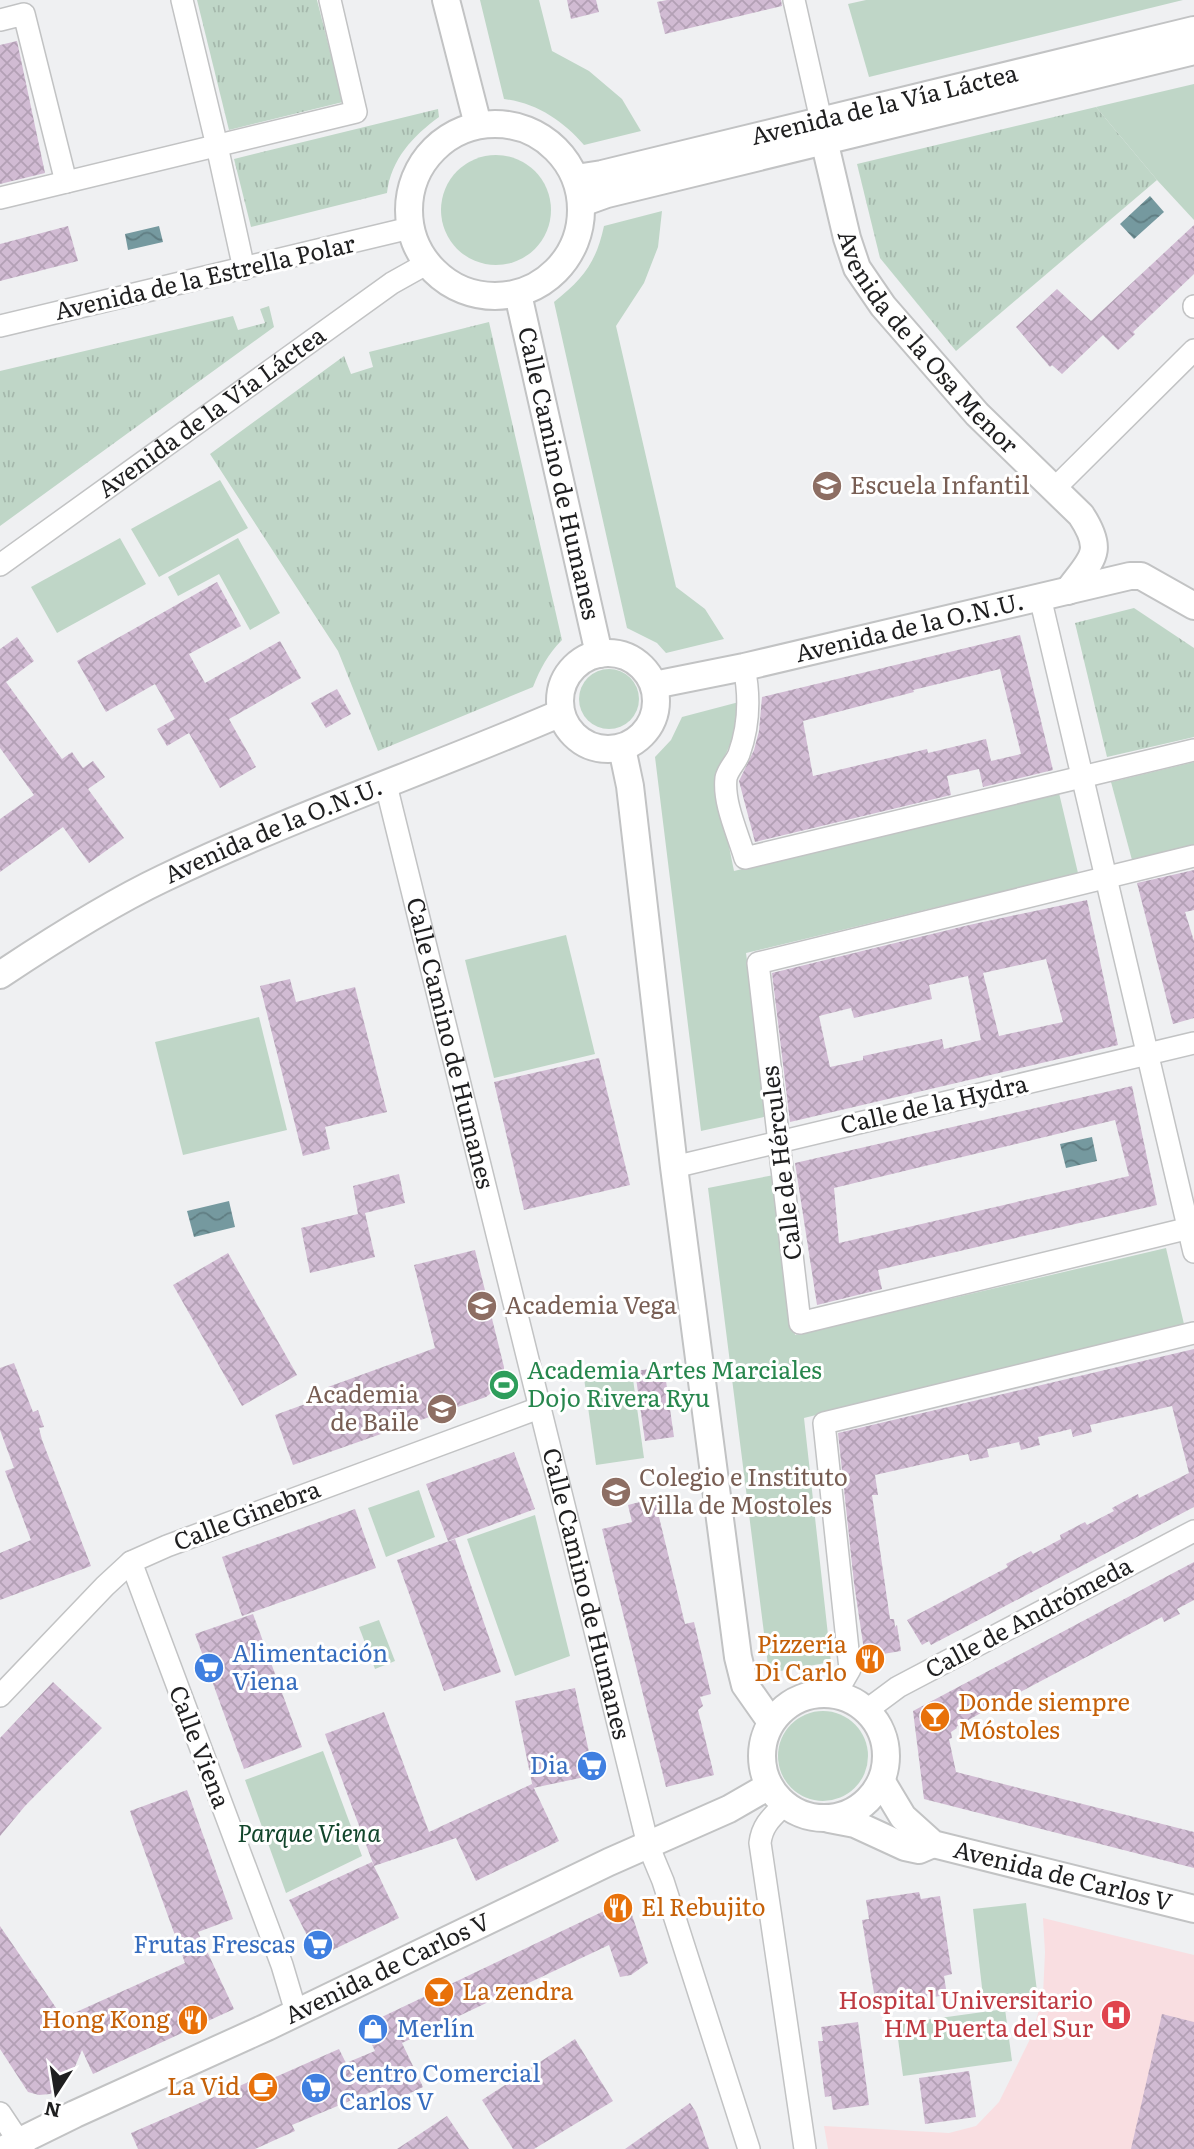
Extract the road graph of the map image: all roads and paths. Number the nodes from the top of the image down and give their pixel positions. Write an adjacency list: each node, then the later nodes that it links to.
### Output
1 (182, 0): 10 (street)
2 (330, 0): 10 (street)
3 (446, 0): 8 (street)
4 (794, 0): 9 (street, Avenida de la Osa Menor)
5 (0, 20): 11 (street)
6 (1194, 30): 9 (street, Avenida de la Vía Láctea)
7 (1194, 51): 9 (street, Avenida de la Vía Láctea)
8 (478, 125): 12 (street); 14 (street)
9 (822, 130): 12 (street, Avenida de la Vía Láctea); 20 (street, Avenida de la Osa Menor)
10 (217, 146): 11 (street); 16 (street)
11 (66, 182): 13 (street)
12 (579, 191): 17 (street)
13 (0, 198)
14 (410, 228): 15 (street); 16 (street, Avenida de la Estrella Polar)
15 (426, 264): 17 (street); 21 (street, Avenida de la Vía Láctea)
16 (244, 269): 18 (street, Avenida de la Estrella Polar)
17 (517, 295): 25 (street, Calle Camino de Humanes)
18 (0, 326)
19 (1194, 350): 20 (street)
20 (1054, 489): 22 (street, Avenida de la Osa Menor)
21 (0, 565)
22 (1068, 591): 23 (street, Avenida de la O.N.U.); 24 (street, Avenida de la O.N.U.)
23 (1040, 597): 26 (street, Avenida de la O.N.U.); 31 (street)
24 (1194, 606)
25 (599, 654): 27 (street); 28 (street)
26 (744, 667): 27 (street, Avenida de la O.N.U.); 31 (street)
27 (654, 685): 29 (street)
28 (561, 713): 29 (street); 32 (street, Avenida de la O.N.U.)
29 (622, 748): 39 (street)
30 (1194, 751): 31 (street)
31 (1082, 777): 34 (street)
32 (386, 785): 35 (street, Avenida de la O.N.U.); 43 (street, Calle Camino de Humanes)
33 (1194, 856): 34 (street, Calle de Hércules)
34 (1105, 878): 37 (street); 38 (street, Calle de Hércules)
35 (0, 975)
36 (1194, 1043): 37 (street, Calle de la Hydra)
37 (1147, 1055): 38 (street, Calle de la Hydra); 40 (street)
38 (779, 1142): 39 (street, Calle de la Hydra); 40 (street, Calle de Hércules)
39 (674, 1167): 49 (street)
40 (1191, 1228): 41 (street)
41 (1194, 1252)
42 (1194, 1333): 46 (street)
43 (539, 1408): 45 (street, Calle Ginebra); 53 (street, Calle Camino de Humanes)
44 (1194, 1531): 48 (street, Calle de Andrómeda)
45 (131, 1562): 47 (street, Calle Ginebra); 56 (street, Calle Viena)
46 (835, 1695): 48 (street); 49 (street)
47 (0, 1696)
48 (867, 1710): 50 (street)
49 (771, 1722): 51 (street)
50 (882, 1782): 52 (street); 54 (street, Avenida de Carlos V)
51 (776, 1795): 52 (street); 53 (street, Avenida de Carlos V); 60 (street)
52 (829, 1819): 54 (street, Avenida de Carlos V)
53 (649, 1844): 56 (street, Avenida de Carlos V); 59 (street, Calle Camino de Humanes)
54 (933, 1844): 55 (street, Avenida de Carlos V)
55 (1194, 1909)
56 (296, 2012): 58 (street, Avenida de Carlos V)
57 (0, 2113): 58 (street)
58 (15, 2147)
59 (749, 2149)
60 (804, 2149)

